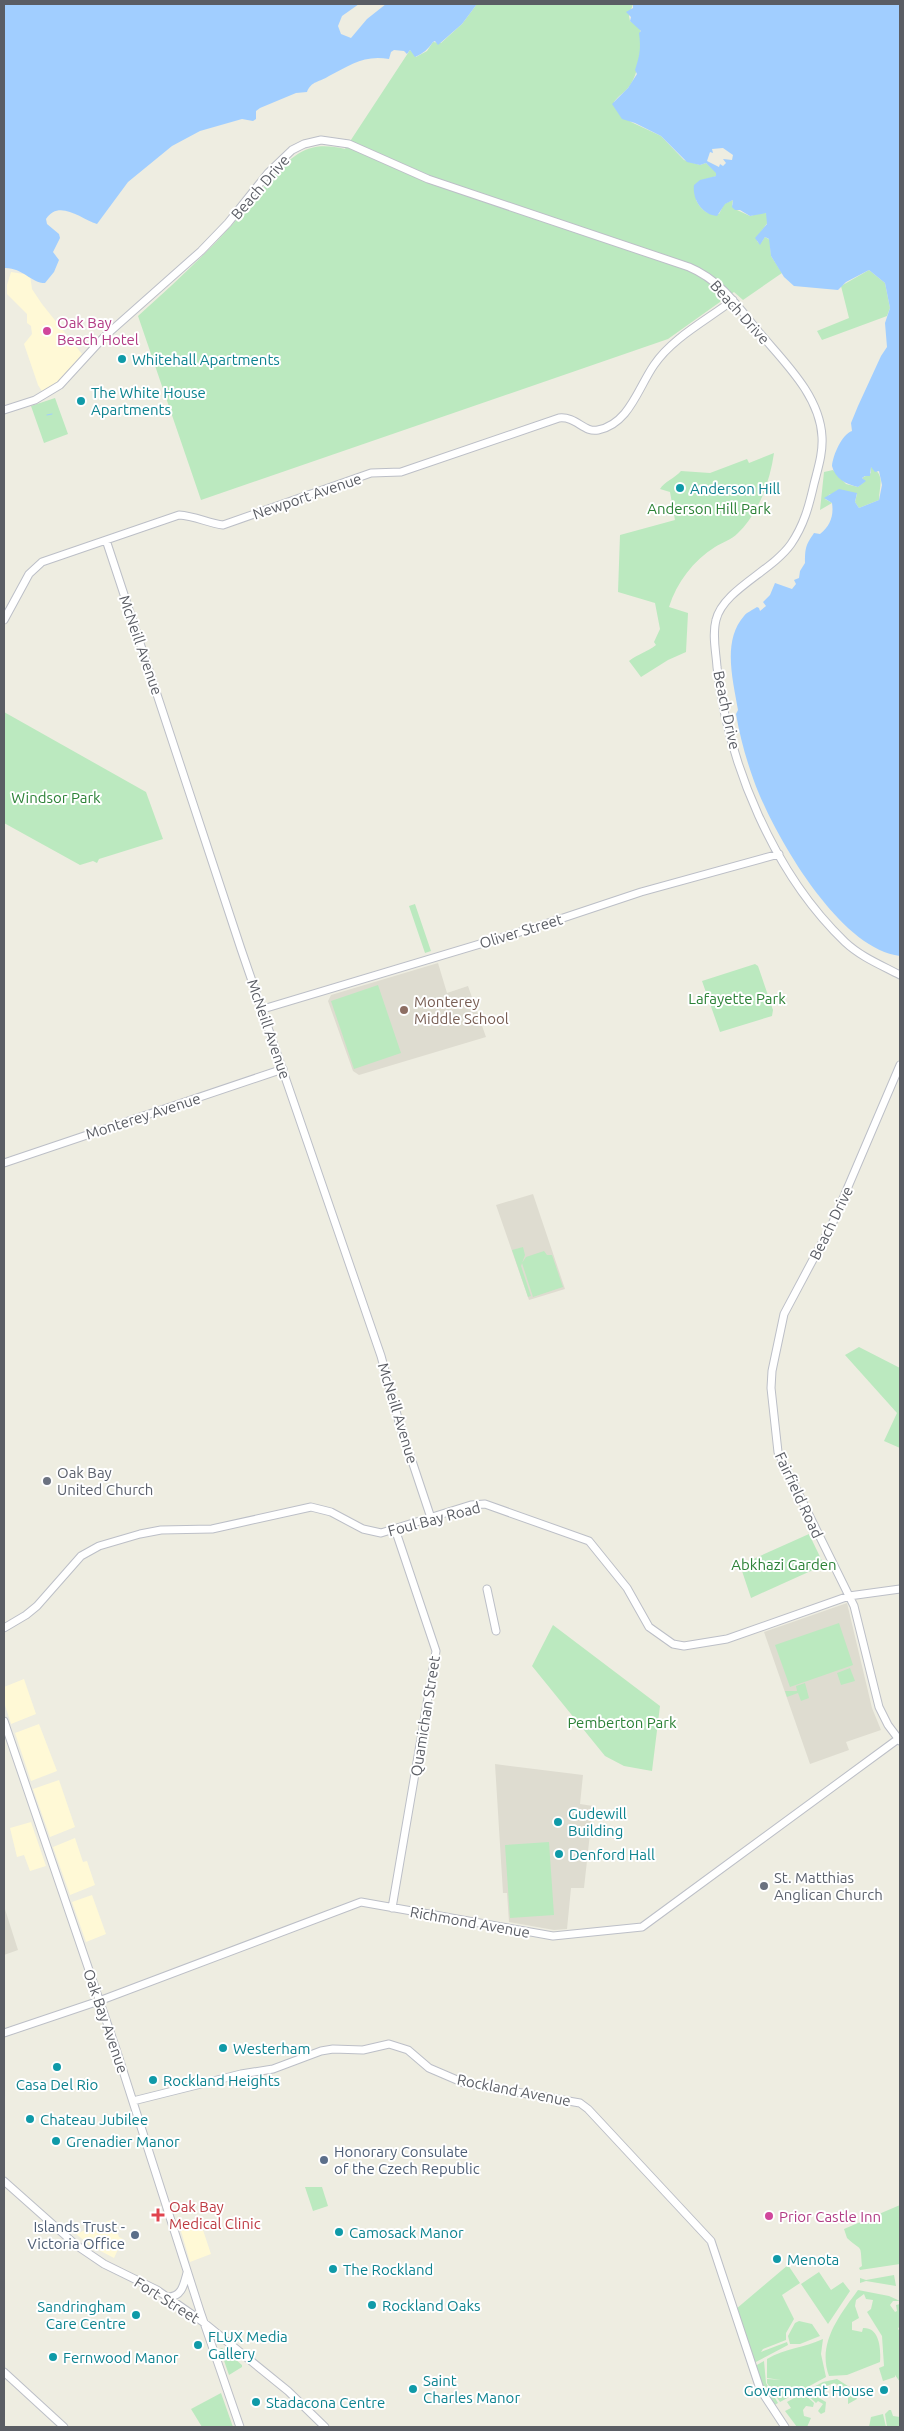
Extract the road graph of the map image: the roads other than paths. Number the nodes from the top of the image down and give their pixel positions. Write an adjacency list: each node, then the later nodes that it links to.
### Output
1 (733, 300): 2 (street, Beach Drive); 3 (street, Newport Avenue); 5 (street, Beach Drive)
2 (4, 410)
3 (106, 540): 4 (street, Newport Avenue); 7 (street, McNeill Avenue)
4 (4, 620)
5 (779, 854): 6 (street, Beach Drive); 7 (street, Oliver Street)
6 (900, 975)
7 (263, 1009): 9 (street, McNeill Avenue)
8 (900, 1066): 11 (street, Beach Drive)
9 (283, 1070): 10 (street, Monterey Avenue); 12 (street, McNeill Avenue)
10 (4, 1163)
11 (771, 1382): 16 (street, Fairfield Road)
12 (431, 1518): 13 (street, Foul Bay Road); 16 (street, Foul Bay Road)
13 (396, 1529): 17 (street, Foul Bay Road); 21 (street, Quamichan Street)
14 (487, 1589): 18 (street)
15 (900, 1589): 16 (street, Foul Bay Road)
16 (849, 1596): 20 (street, Fairfield Road)
17 (4, 1628)
18 (496, 1631)
19 (4, 1721): 22 (street, Oak Bay Avenue)
20 (899, 1740): 21 (street, Richmond Avenue)
21 (392, 1908): 22 (street, Richmond Avenue)
22 (99, 2001): 23 (street, Richmond Avenue); 24 (street, Oak Bay Avenue)
23 (4, 2033)
24 (133, 2102): 26 (street, Oak Bay Avenue); 33 (street, Rockland Avenue)
25 (4, 2181): 27 (street, Fort Street)
26 (187, 2273): 27 (street); 28 (street, Oak Bay Avenue)
27 (168, 2297): 28 (street, Fort Street)
28 (203, 2322): 31 (street, Oak Bay Avenue); 32 (street, Fort Street)
29 (4, 2372): 30 (street)
30 (64, 2427)
31 (240, 2427)
32 (325, 2427)
33 (785, 2427)

